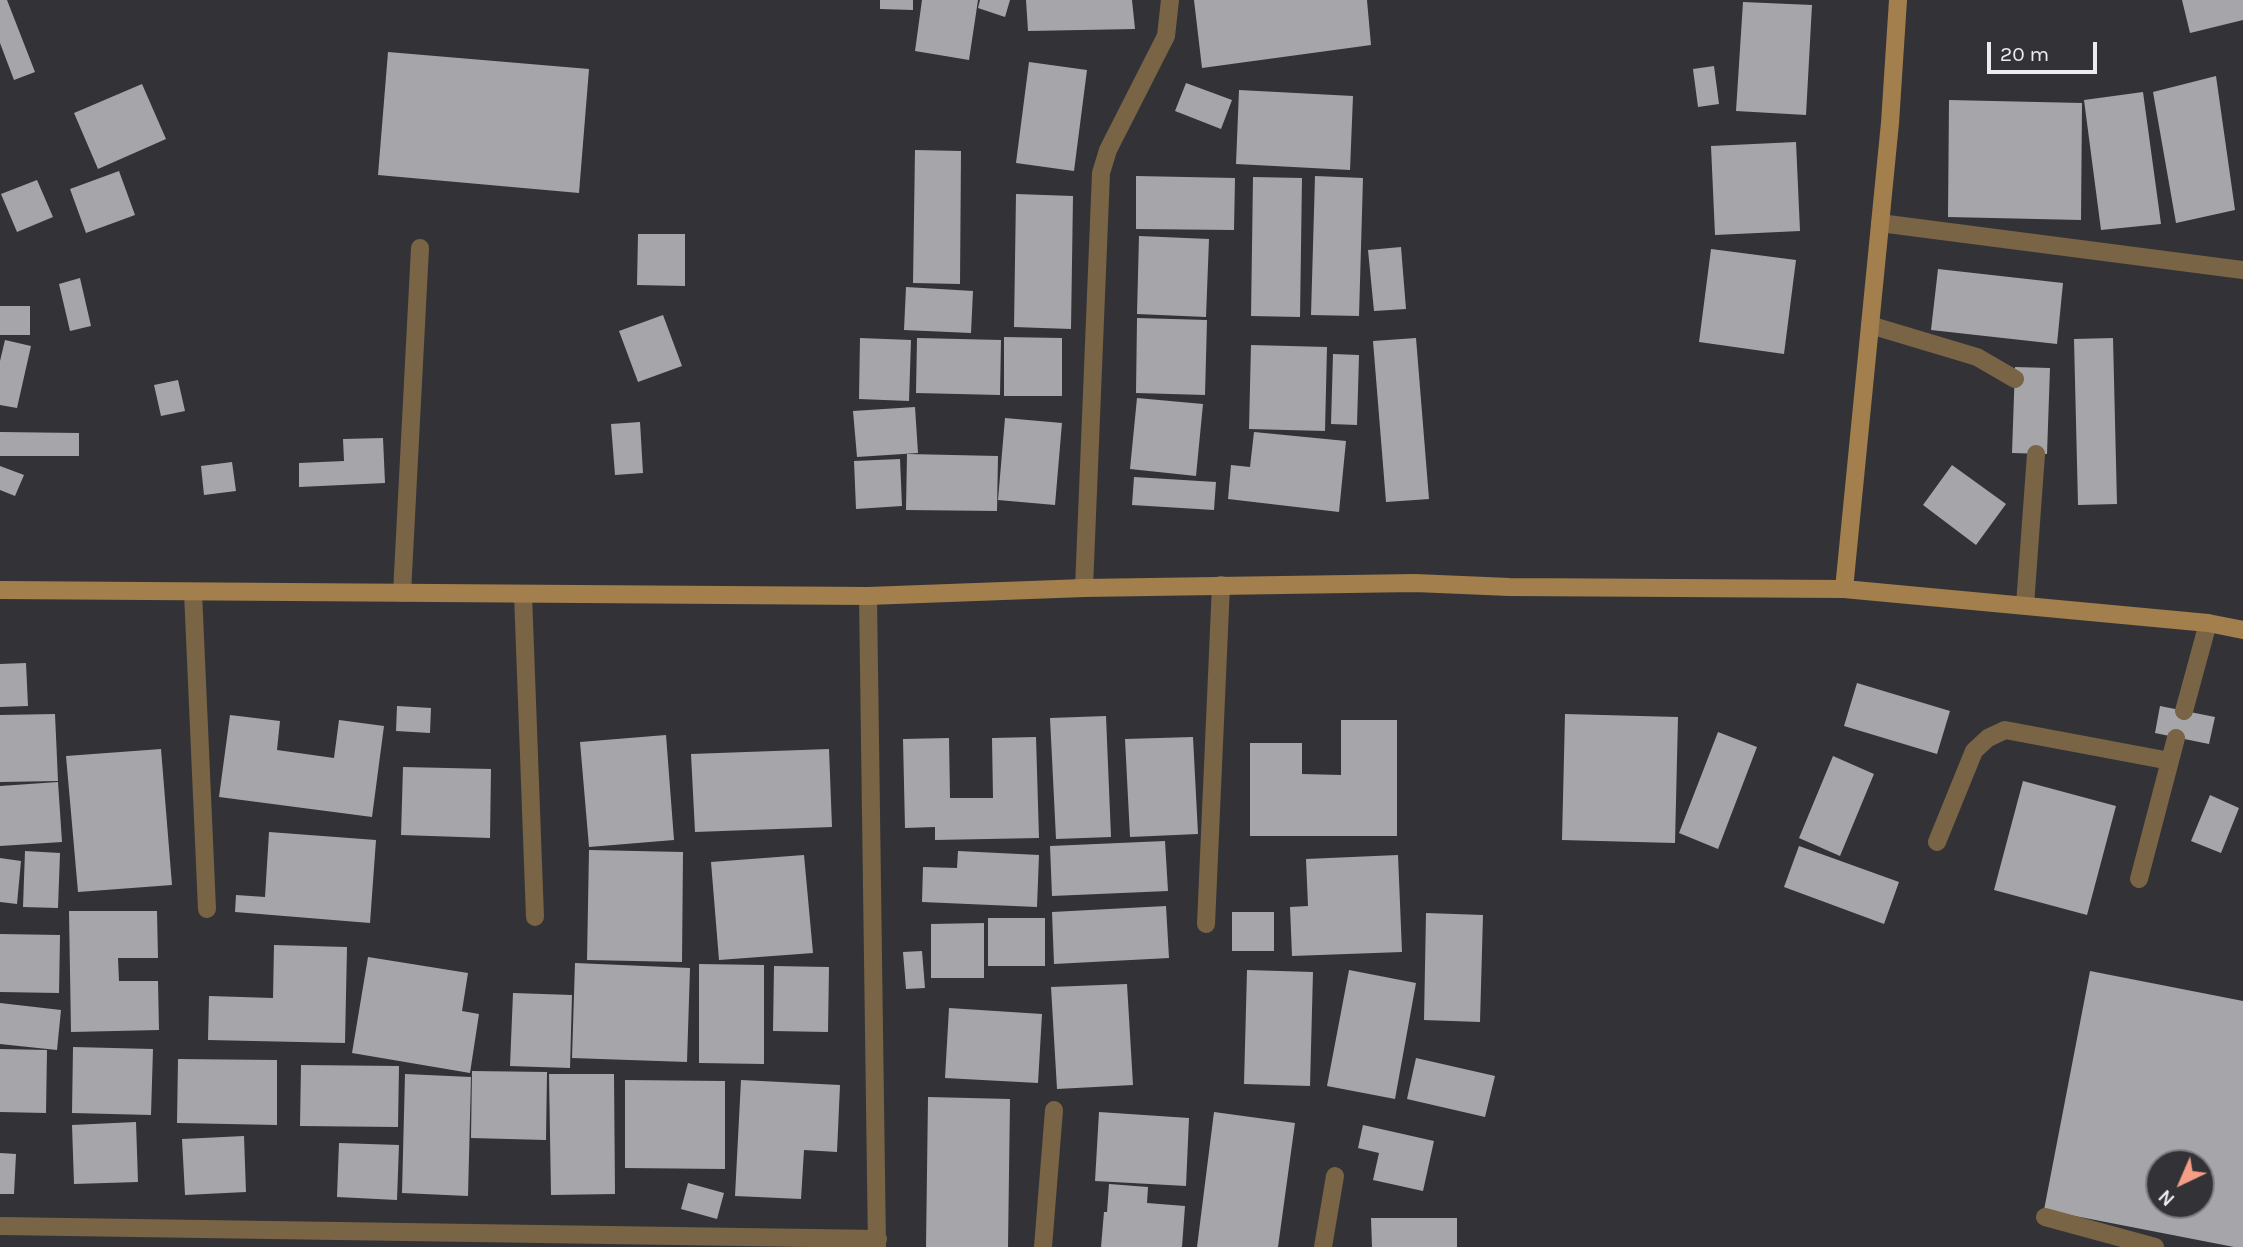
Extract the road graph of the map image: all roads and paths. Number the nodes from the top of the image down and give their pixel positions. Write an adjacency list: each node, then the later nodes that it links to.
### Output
1 (1170, 0): 10 (street)
2 (1898, 0): 3 (main road)
3 (1880, 223): 5 (street); 6 (main road)
4 (420, 248): 14 (street)
5 (2243, 270)
6 (1870, 325): 7 (street); 11 (main road)
7 (2015, 379)
8 (2036, 454): 17 (street)
9 (1221, 585): 10 (main road); 11 (main road); 27 (street)
10 (1084, 588): 16 (main road)
11 (1844, 589): 17 (main road)
12 (0, 590): 13 (main road)
13 (193, 592): 14 (main road); 25 (street)
14 (402, 593): 15 (main road)
15 (523, 594): 16 (main road); 26 (street)
16 (868, 596): 32 (street)
17 (2025, 605): 18 (main road)
18 (2208, 623): 19 (main road); 20 (street)
19 (2243, 629)
20 (2184, 711)
21 (2176, 738): 22 (street)
22 (2170, 761): 23 (street); 24 (street)
23 (1937, 842)
24 (2139, 879)
25 (207, 909)
26 (536, 917)
27 (1206, 924)
28 (1054, 1110): 33 (street)
29 (1335, 1176): 34 (street)
30 (2045, 1217): 35 (street)
31 (0, 1226): 32 (street)
32 (877, 1243)
33 (1043, 1247)
34 (1323, 1247)
35 (2155, 1247)

